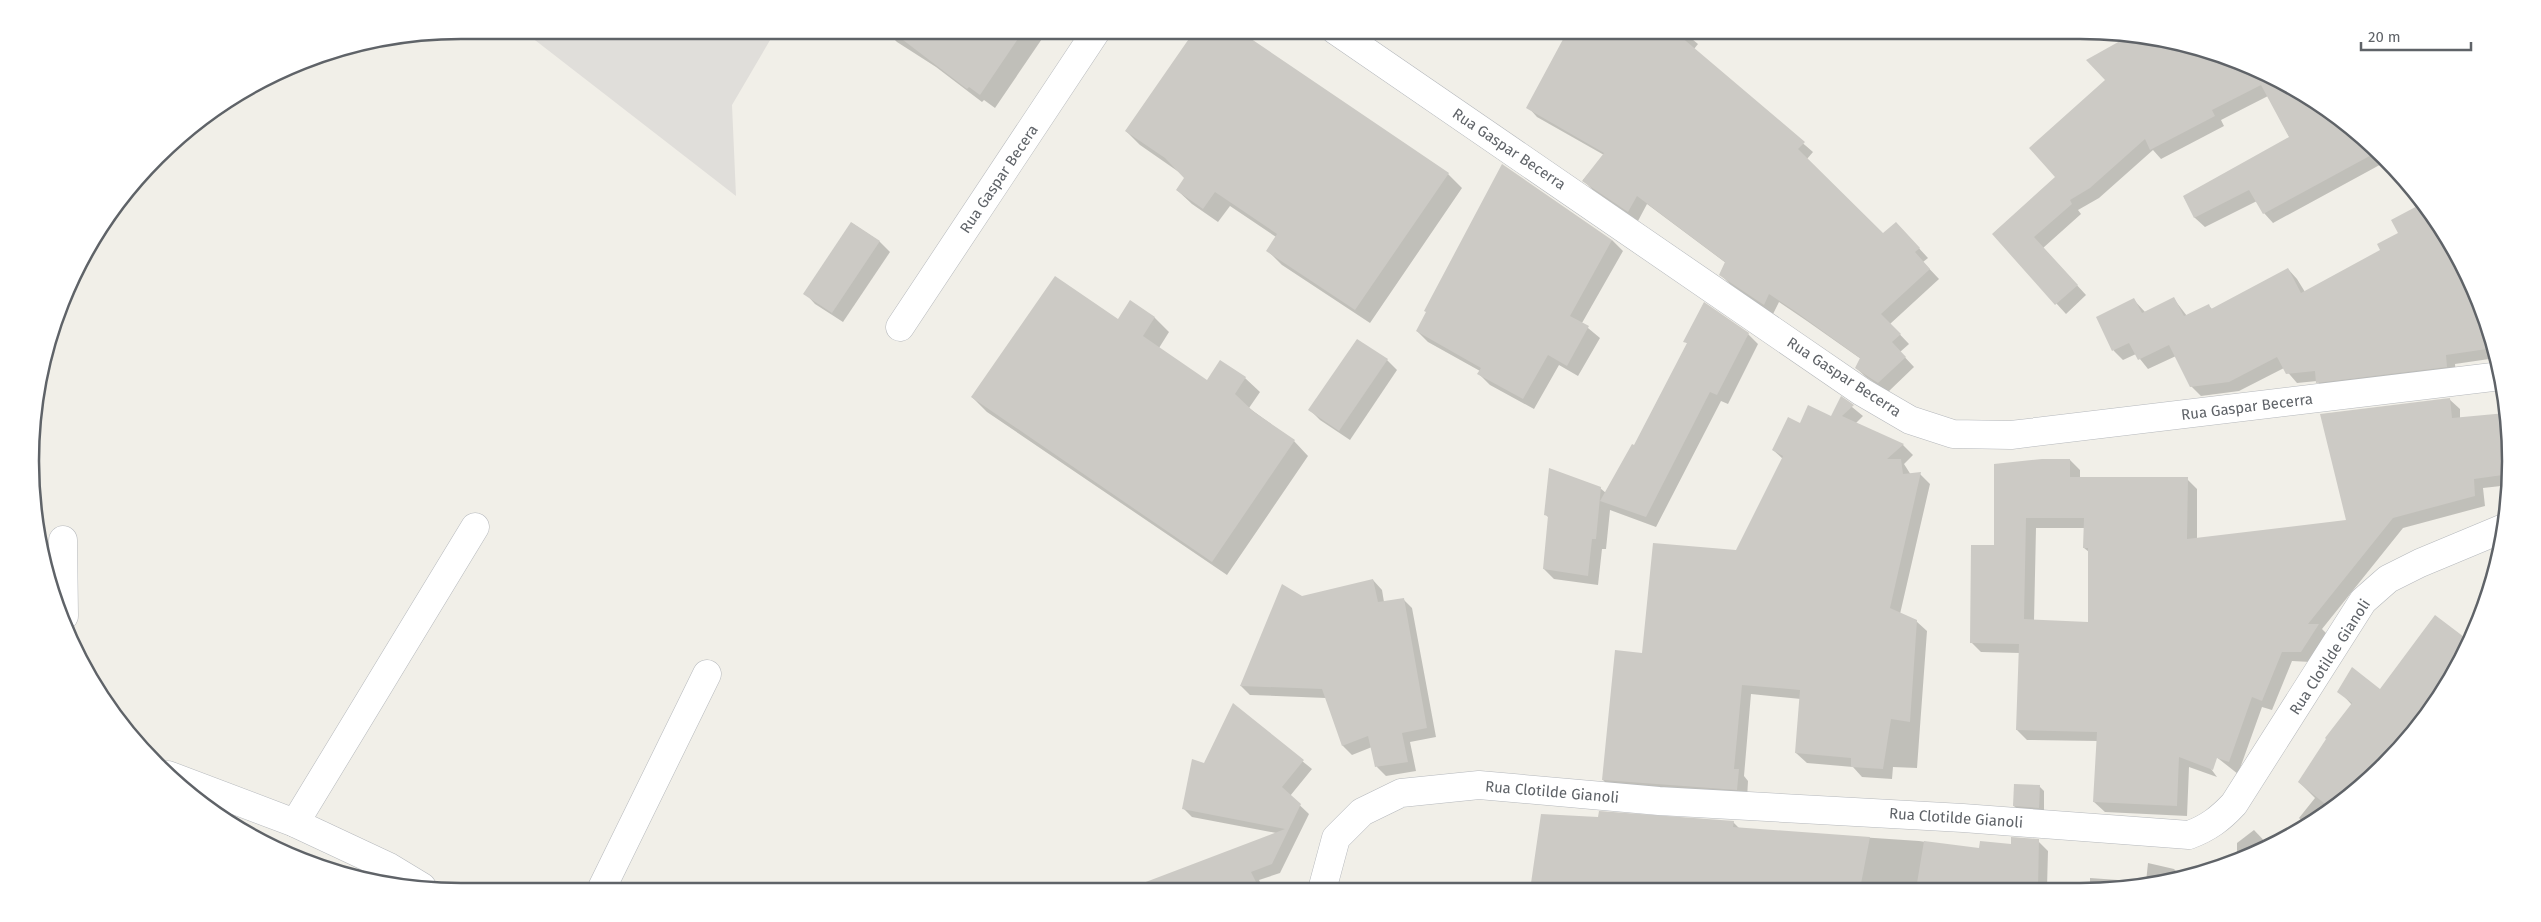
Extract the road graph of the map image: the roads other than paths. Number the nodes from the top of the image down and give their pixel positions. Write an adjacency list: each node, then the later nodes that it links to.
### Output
1 (1091, 39): 3 (street, Rua Gaspar Becera)
2 (1348, 39): 4 (street, Rua Gaspar Becerra)
3 (900, 327)
4 (2494, 377)
5 (475, 526): 11 (street)
6 (2496, 531): 14 (street, Rua Clotilde Gianoli)
7 (63, 540): 8 (street)
8 (64, 604)
9 (708, 674): 13 (street)
10 (189, 783): 11 (street)
11 (295, 823): 12 (street)
12 (411, 880)
13 (604, 883)
14 (1324, 883)

